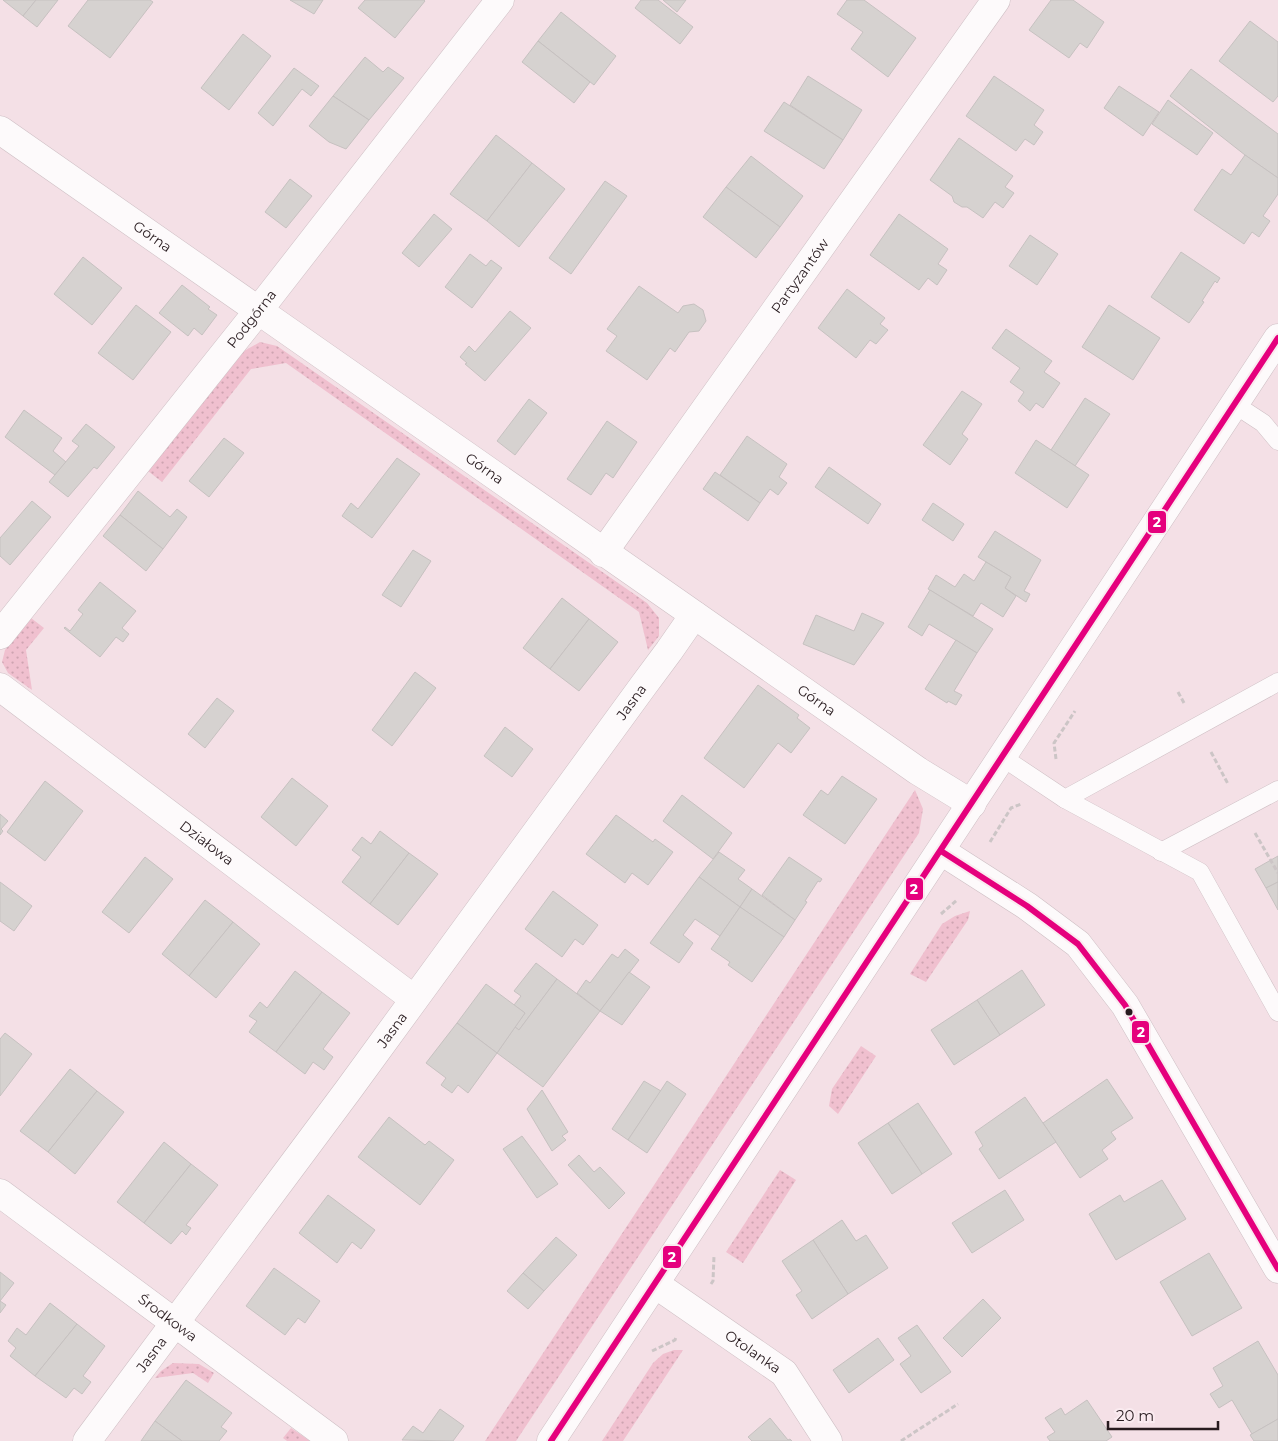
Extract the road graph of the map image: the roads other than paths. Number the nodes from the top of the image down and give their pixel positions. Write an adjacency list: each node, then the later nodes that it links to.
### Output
1 (500, 0): 4 (street, Podgórna)
2 (996, 0): 8 (street, Partyzantów)
3 (0, 130): 4 (street, Górna)
4 (258, 311): 8 (street, Górna); 10 (street, Podgórna)
5 (1278, 338): 6 (street)
6 (1234, 404): 7 (lane); 13 (street)
7 (1278, 440)
8 (603, 553): 9 (street, Górna)
9 (694, 615): 16 (street, Górna); 19 (street, Jasna)
10 (0, 635)
11 (1278, 682): 15 (lane)
12 (0, 687): 19 (street, Działowa)
13 (1002, 757): 15 (lane); 16 (street)
14 (1278, 790): 18 (lane)
15 (1065, 799): 18 (lane)
16 (972, 804): 17 (street)
17 (941, 851): 22 (street); 23 (street)
18 (1161, 852): 20 (lane)
19 (414, 998): 24 (street, Jasna)
20 (1278, 1012)
21 (0, 1193): 24 (street, Środkowa)
22 (1278, 1269)
23 (655, 1284): 27 (street); 28 (street, Otolanka)
24 (175, 1322): 25 (street, Jasna); 26 (street, Środkowa)
25 (87, 1441)
26 (334, 1441)
27 (551, 1441)
28 (828, 1441)

